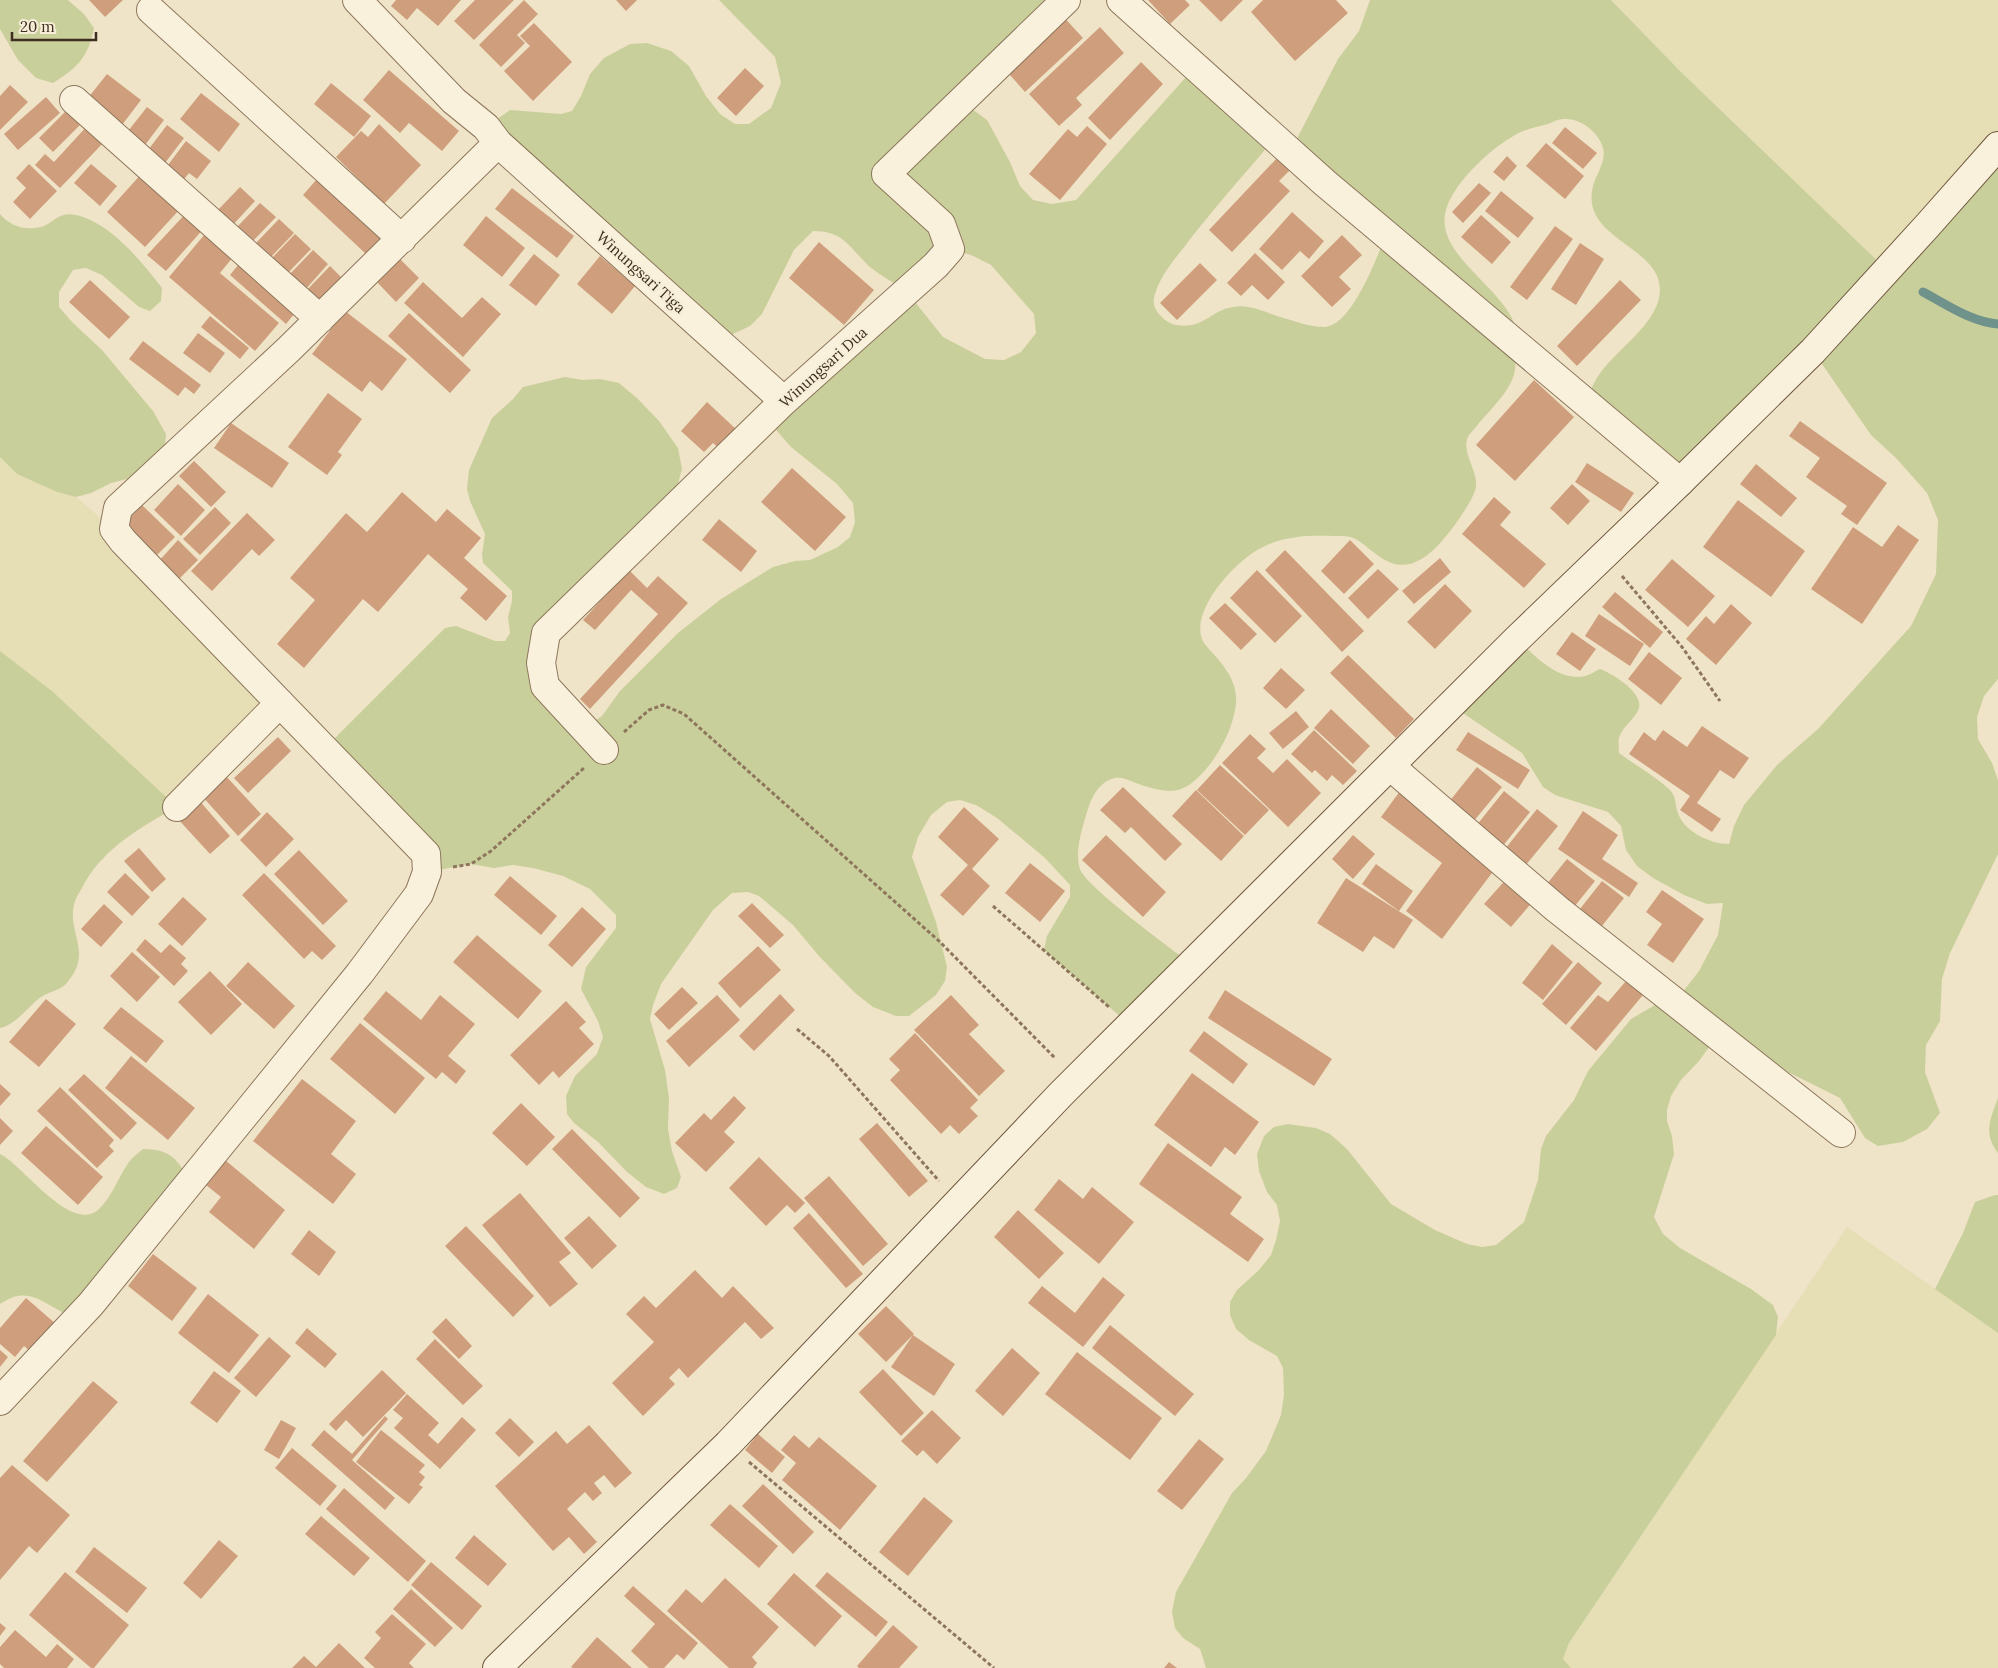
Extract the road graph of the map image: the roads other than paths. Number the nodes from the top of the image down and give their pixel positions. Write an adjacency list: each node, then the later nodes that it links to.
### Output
1 (357, 0): 6 (street, Winungsari Tiga)
2 (1066, 0): 10 (street, Winungsari Dua)
3 (1121, 0): 11 (street)
4 (151, 10): 8 (street)
5 (74, 100): 9 (street)
6 (498, 142): 8 (street); 10 (street, Winungsari Tiga)
7 (1998, 146): 11 (street)
8 (402, 239): 9 (street)
9 (320, 319): 12 (street)
10 (784, 401): 13 (street, Winungsari Dua)
11 (1680, 482): 14 (street)
12 (280, 703): 15 (street); 17 (street)
13 (604, 750)
14 (1390, 766): 16 (street); 18 (street)
15 (177, 807)
16 (1841, 1133)
17 (0, 1401)
18 (497, 1668)

